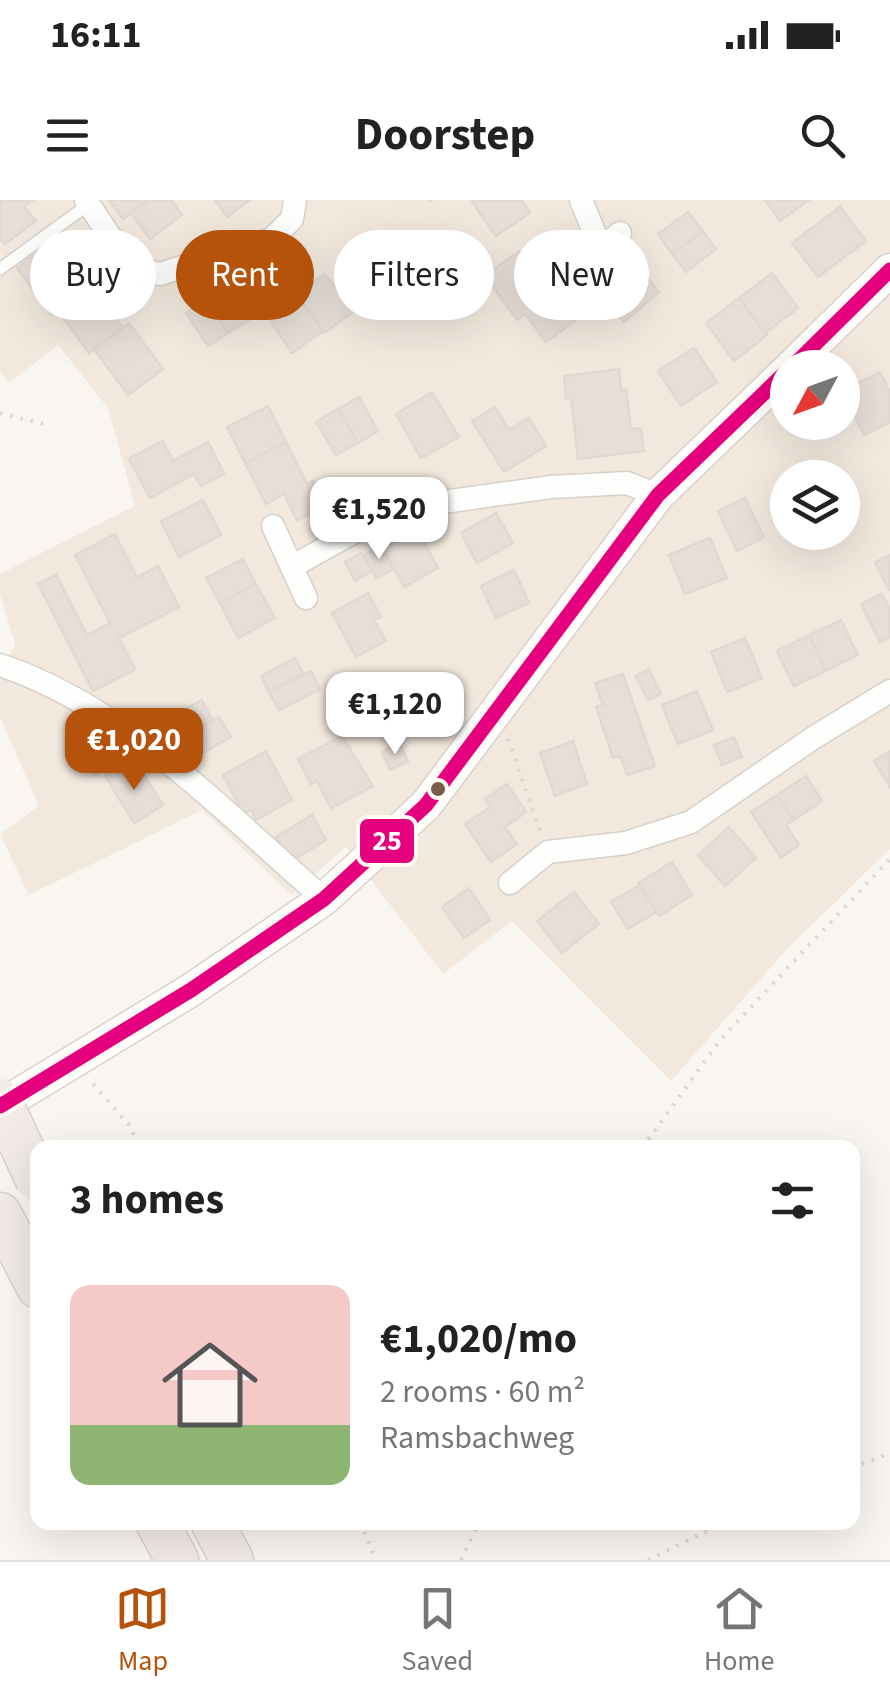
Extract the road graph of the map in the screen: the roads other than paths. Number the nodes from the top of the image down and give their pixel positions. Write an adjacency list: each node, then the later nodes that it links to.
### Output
1 (296, 200): 3 (street)
2 (581, 200): 4 (street)
3 (88, 202): 5 (lane)
4 (593, 230)
5 (0, 268)
6 (890, 270): 7 (main road)
7 (807, 350)
8 (770, 386): 9 (main road)
9 (658, 495): 11 (street); 16 (main road)
10 (273, 526): 11 (street)
11 (293, 566): 12 (street)
12 (306, 598)
13 (0, 665): 16 (street)
14 (890, 691): 15 (street)
15 (510, 883)
16 (324, 898): 17 (main road)
17 (0, 1103): 18 (highway, bridge)
18 (30, 1166)
19 (0, 1214): 20 (highway)
20 (30, 1272)
21 (162, 1530): 23 (highway)
22 (216, 1530): 24 (highway)
23 (176, 1560)
24 (232, 1560)

